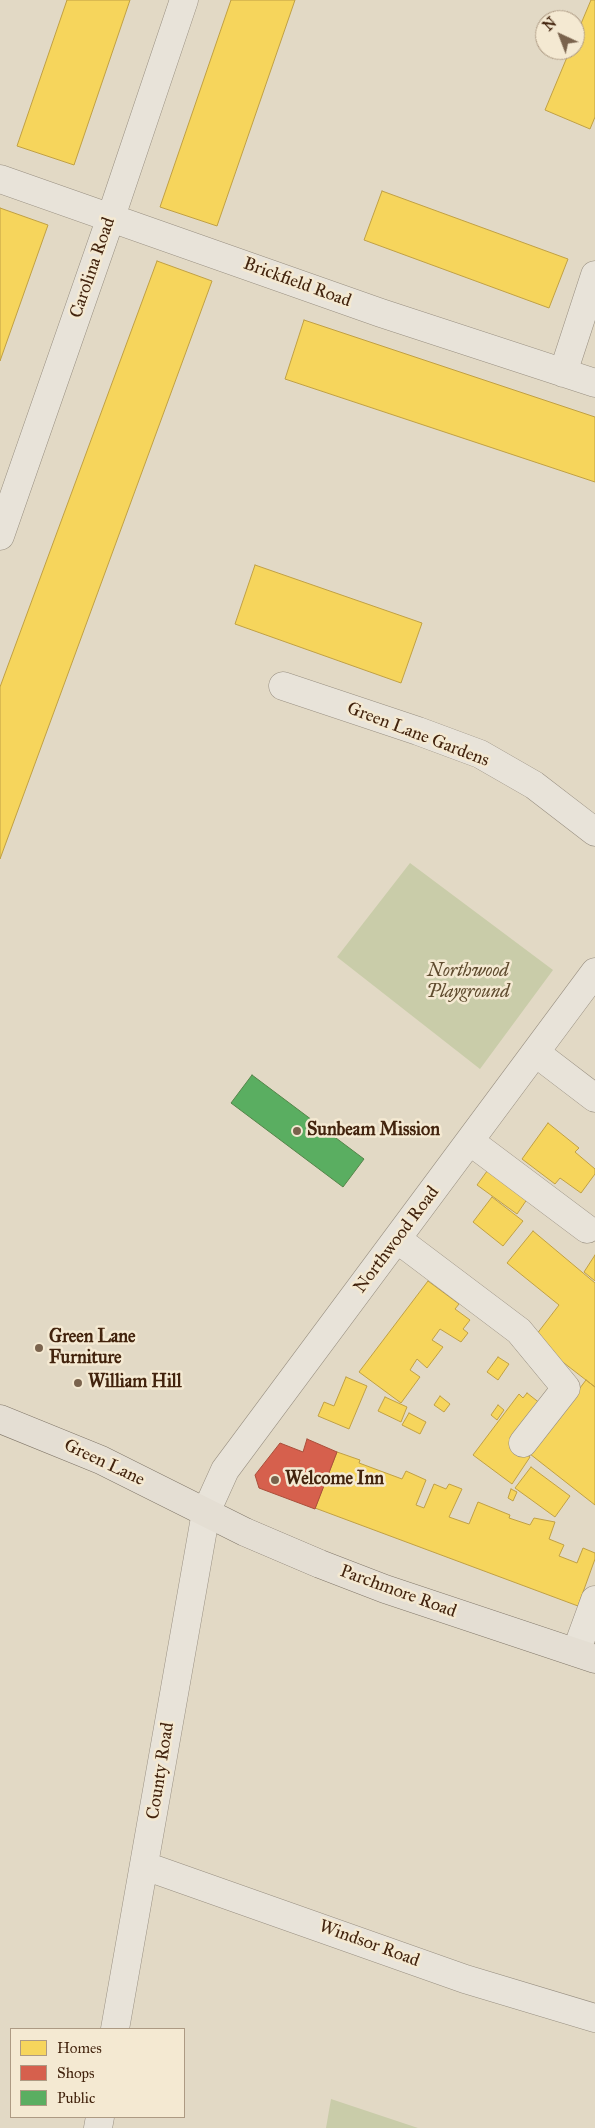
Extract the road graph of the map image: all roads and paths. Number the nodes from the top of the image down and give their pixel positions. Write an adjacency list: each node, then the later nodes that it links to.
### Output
1 (184, 0): 3 (street, Carolina Road)
2 (0, 179): 3 (street, Brickfield Road)
3 (111, 217): 5 (street, Brickfield Road); 7 (street, Carolina Road)
4 (595, 275): 5 (street)
5 (563, 373): 6 (street, Brickfield Road)
6 (595, 383)
7 (0, 536)
8 (283, 686): 9 (street, Green Lane Gardens)
9 (595, 832)
10 (592, 984): 11 (street, Northwood Road)
11 (536, 1053): 12 (street); 13 (street, Northwood Road)
12 (595, 1098)
13 (471, 1142): 14 (street); 15 (street, Northwood Road)
14 (587, 1229)
15 (397, 1239): 17 (street); 18 (street, Northwood Road)
16 (0, 1418): 18 (main road, Green Lane)
17 (523, 1443)
18 (206, 1512): 20 (main road, Parchmore Road); 21 (street, County Road)
19 (595, 1600): 20 (street)
20 (585, 1655)
21 (145, 1866): 22 (street, Windsor Road); 23 (street, County Road)
22 (595, 2018)
23 (115, 2028)

